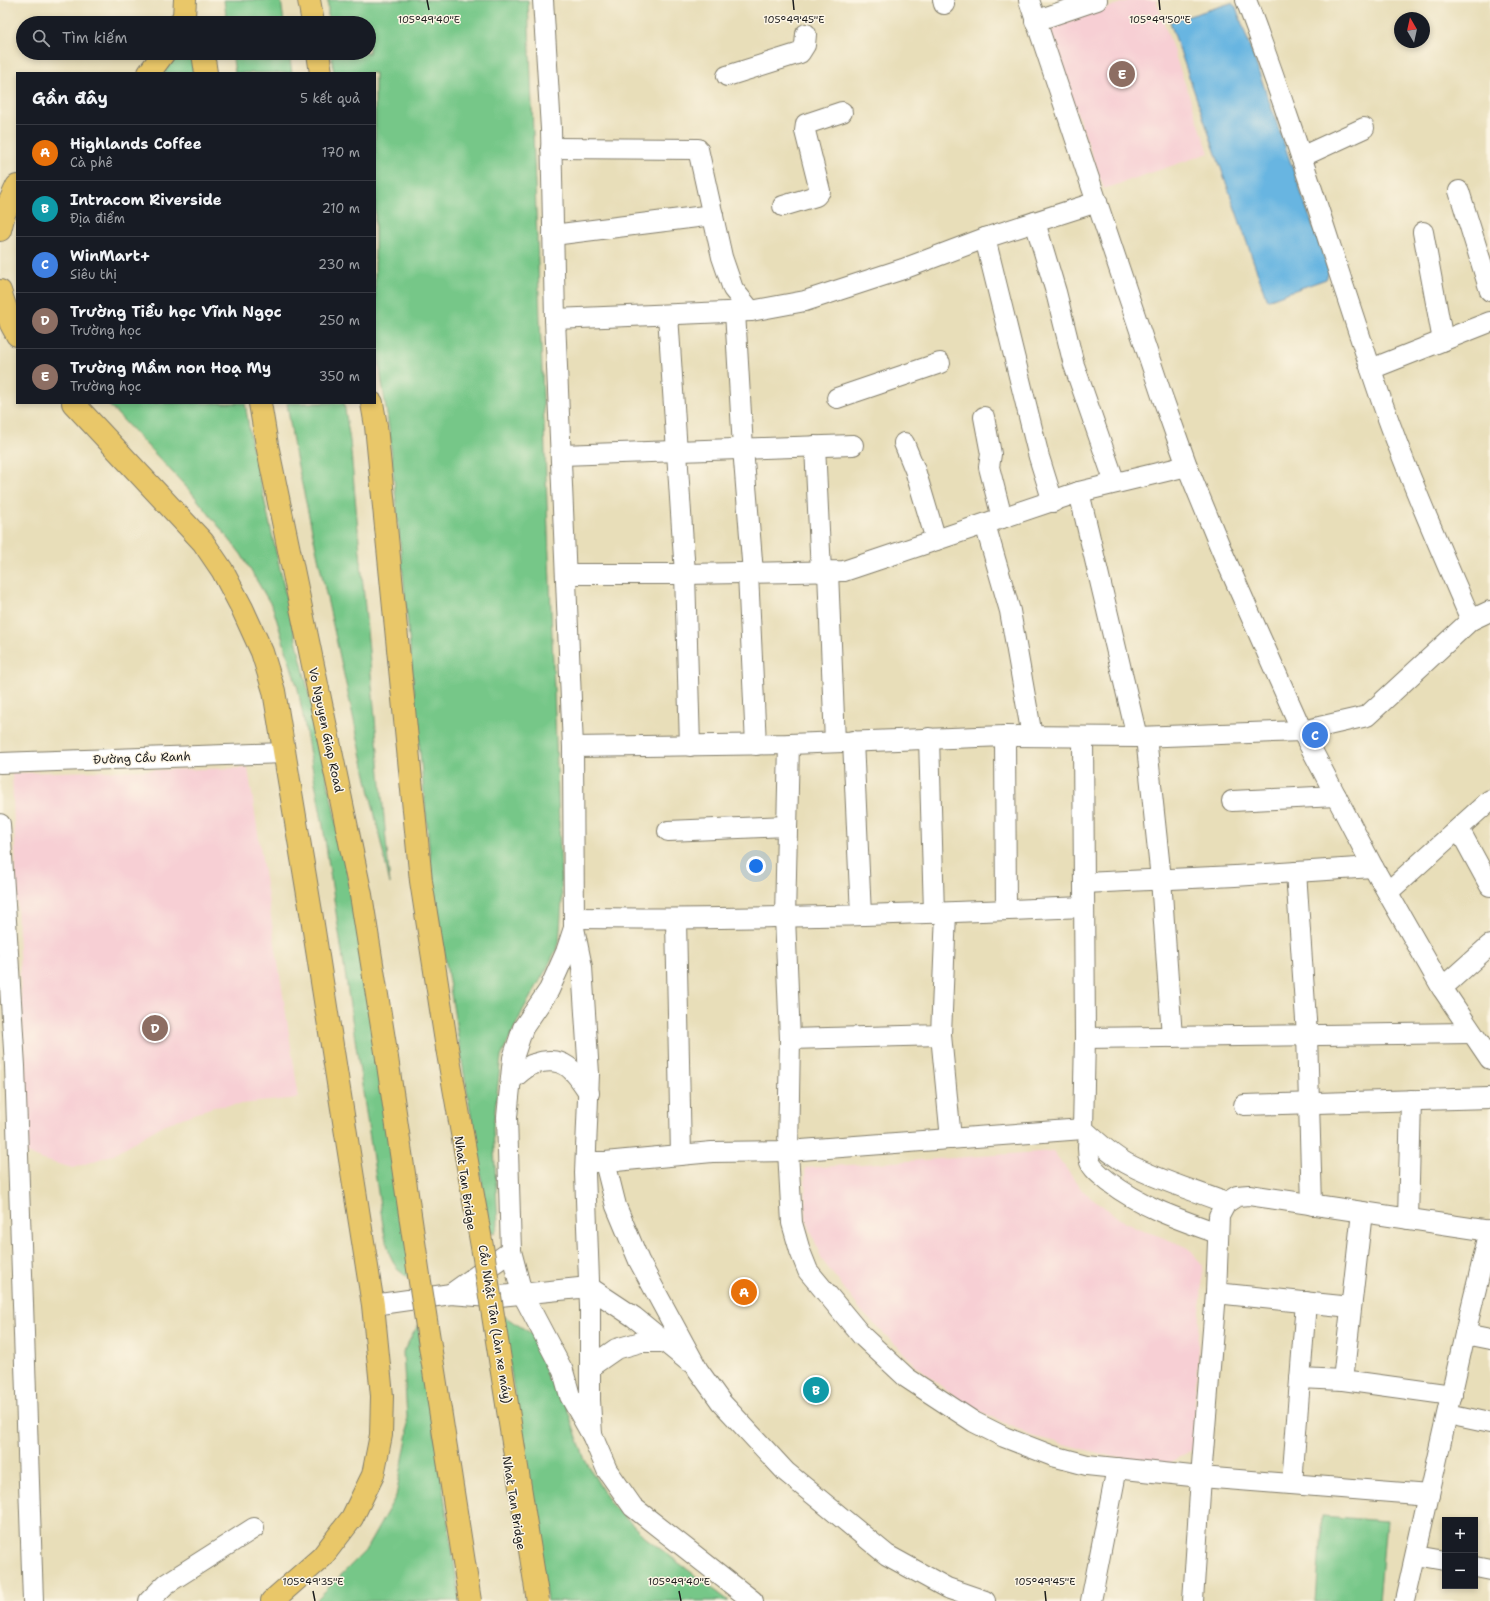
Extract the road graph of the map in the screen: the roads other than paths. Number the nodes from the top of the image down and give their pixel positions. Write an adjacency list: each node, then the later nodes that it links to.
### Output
1 (185, 0): 9 (highway)
2 (194, 0): 10 (highway)
3 (309, 0): 11 (highway)
4 (317, 0): 12 (highway)
5 (543, 0): 26 (street)
6 (1029, 0): 13 (street)
7 (1097, 0): 13 (street)
8 (1246, 0): 27 (street)
9 (184, 16)
10 (197, 16)
11 (312, 16)
12 (318, 16)
13 (1035, 21): 30 (street)
14 (806, 34): 23 (street)
15 (159, 60): 19 (highway)
16 (204, 60): 20 (highway)
17 (319, 60): 21 (highway)
18 (321, 60): 22 (highway)
19 (150, 72)
20 (206, 72)
21 (321, 72)
22 (321, 72)
23 (727, 76)
24 (842, 112): 31 (street)
25 (1364, 128): 27 (street)
26 (551, 148): 33 (street); 36 (street)
27 (1301, 157): 47 (street)
28 (16, 189): 32 (highway)
29 (1459, 191): 39 (street)
30 (1097, 202): 34 (street); 59 (street)
31 (783, 206)
32 (7, 215)
33 (713, 215): 36 (street); 40 (street)
34 (1035, 222): 37 (street); 60 (street)
35 (1423, 232): 45 (street)
36 (553, 235): 42 (street)
37 (985, 238): 40 (street); 62 (street)
38 (0, 290): 44 (highway)
39 (1490, 291)
40 (743, 312): 41 (street); 56 (street)
41 (668, 315): 42 (street); 57 (street)
42 (555, 319): 58 (street)
43 (1490, 322): 45 (street)
44 (16, 333)
45 (1443, 341): 47 (street)
46 (940, 363): 48 (street)
47 (1372, 369): 69 (street)
48 (837, 398)
49 (74, 404): 81 (highway)
50 (260, 404): 112 (highway, Vo Nguyen Giap Road)
51 (372, 404): 111 (highway)
52 (984, 417): 63 (street)
53 (904, 443): 64 (street)
54 (853, 444): 55 (street)
55 (815, 446): 56 (street); 65 (street)
56 (743, 448): 57 (street); 66 (street)
57 (677, 451): 58 (street); 68 (street)
58 (561, 455): 67 (street)
59 (1187, 466): 60 (street); 70 (street)
60 (1114, 483): 61 (street)
61 (1080, 492): 62 (street); 74 (street)
62 (1053, 502): 63 (street)
63 (993, 521): 64 (street); 72 (street)
64 (936, 540): 65 (street)
65 (825, 572): 66 (street); 76 (street)
66 (750, 573): 68 (street); 78 (street)
67 (566, 574): 68 (street); 80 (street)
68 (685, 574): 79 (street)
69 (1485, 614): 70 (street)
70 (1302, 731): 74 (street); 83 (street)
71 (1005, 736): 72 (street); 75 (street); 97 (street)
72 (1032, 736): 73 (street)
73 (1083, 737): 74 (street); 93 (street)
74 (1142, 737): 92 (street)
75 (930, 738): 76 (street); 98 (street)
76 (844, 741): 77 (street); 99 (street)
77 (789, 744): 78 (street); 87 (street)
78 (756, 745): 79 (street)
79 (690, 746): 80 (street)
80 (573, 748): 102 (street)
81 (284, 753): 82 (street, Đường Cầu Ranh); 139 (highway)
82 (0, 763)
83 (1336, 796): 85 (street); 90 (street)
84 (1490, 800): 88 (street)
85 (1232, 801)
86 (0, 824): 160 (street)
87 (787, 826): 89 (street); 100 (street)
88 (1459, 829): 94 (street); 95 (street)
89 (668, 831)
90 (1373, 867): 91 (street); 95 (street)
91 (1296, 872): 92 (street); 107 (street)
92 (1161, 880): 93 (street); 108 (street)
93 (1084, 883): 96 (street)
94 (1490, 886)
95 (1388, 892): 104 (street)
96 (1084, 907): 97 (street); 110 (street)
97 (1006, 910): 98 (street)
98 (940, 913): 99 (street); 106 (street)
99 (861, 915): 100 (street)
100 (785, 917): 101 (street); 109 (street)
101 (676, 920): 102 (street); 123 (street)
102 (574, 923): 114 (street); 115 (street)
103 (1490, 945): 104 (street)
104 (1442, 988): 105 (street)
105 (1471, 1033): 107 (street); 113 (street)
106 (941, 1035): 109 (street); 121 (street)
107 (1307, 1035): 108 (street); 118 (street)
108 (1172, 1037): 110 (street)
109 (790, 1038): 122 (street)
110 (1085, 1038): 120 (street)
111 (447, 1048): 165 (highway, Nhat Tan Bridge, bridge); 166 (highway, Cầu Nhật Tân (Làn xe máy), bridge)
112 (387, 1058): 163 (highway, bridge); 164 (highway, bridge)
113 (1490, 1059)
114 (511, 1080): 115 (street); 132 (street)
115 (589, 1093): 124 (street)
116 (1490, 1098): 117 (street)
117 (1411, 1100): 118 (street); 129 (street)
118 (1309, 1103): 119 (street); 127 (street)
119 (1244, 1105)
120 (1086, 1132): 121 (street); 126 (street); 131 (street)
121 (951, 1139): 122 (street)
122 (788, 1151): 123 (street); 151 (street)
123 (681, 1155): 125 (street)
124 (586, 1162): 125 (street); 134 (street)
125 (605, 1162): 145 (street)
126 (1226, 1202): 127 (street); 131 (street)
127 (1312, 1205): 128 (street)
128 (1362, 1212): 129 (street); 140 (street)
129 (1408, 1219): 130 (street)
130 (1490, 1231): 133 (street)
131 (1217, 1233): 136 (street)
132 (511, 1251): 135 (street); 137 (street)
133 (1486, 1265): 141 (street)
134 (589, 1287): 135 (street); 143 (street); 144 (street)
135 (522, 1293): 137 (street); 150 (street)
136 (1216, 1293): 138 (street); 152 (street)
137 (451, 1294): 139 (street)
138 (1306, 1302): 140 (street); 146 (street)
139 (372, 1305): 162 (highway)
140 (1351, 1307): 147 (street)
141 (1465, 1334): 142 (street); 148 (street)
142 (1490, 1340)
143 (665, 1342): 144 (street); 145 (street)
144 (590, 1367): 150 (street)
145 (698, 1370): 168 (street)
146 (1300, 1378): 147 (street); 153 (street)
147 (1343, 1380): 148 (street)
148 (1450, 1404): 149 (street); 154 (street)
149 (1490, 1423)
150 (592, 1435): 167 (street)
151 (1117, 1468): 152 (street); 169 (street)
152 (1201, 1477): 153 (street); 170 (street)
153 (1292, 1484): 154 (street)
154 (1429, 1495): 156 (street)
155 (254, 1528): 161 (street)
156 (1417, 1556): 157 (street); 171 (street)
157 (1442, 1560)
158 (1478, 1568): 159 (street)
159 (1490, 1570)
160 (33, 1601)
161 (149, 1601)
162 (272, 1601)
163 (461, 1601)
164 (470, 1601)
165 (530, 1601)
166 (538, 1601)
167 (753, 1601)
168 (985, 1601)
169 (1091, 1601)
170 (1193, 1601)
171 (1405, 1601)

